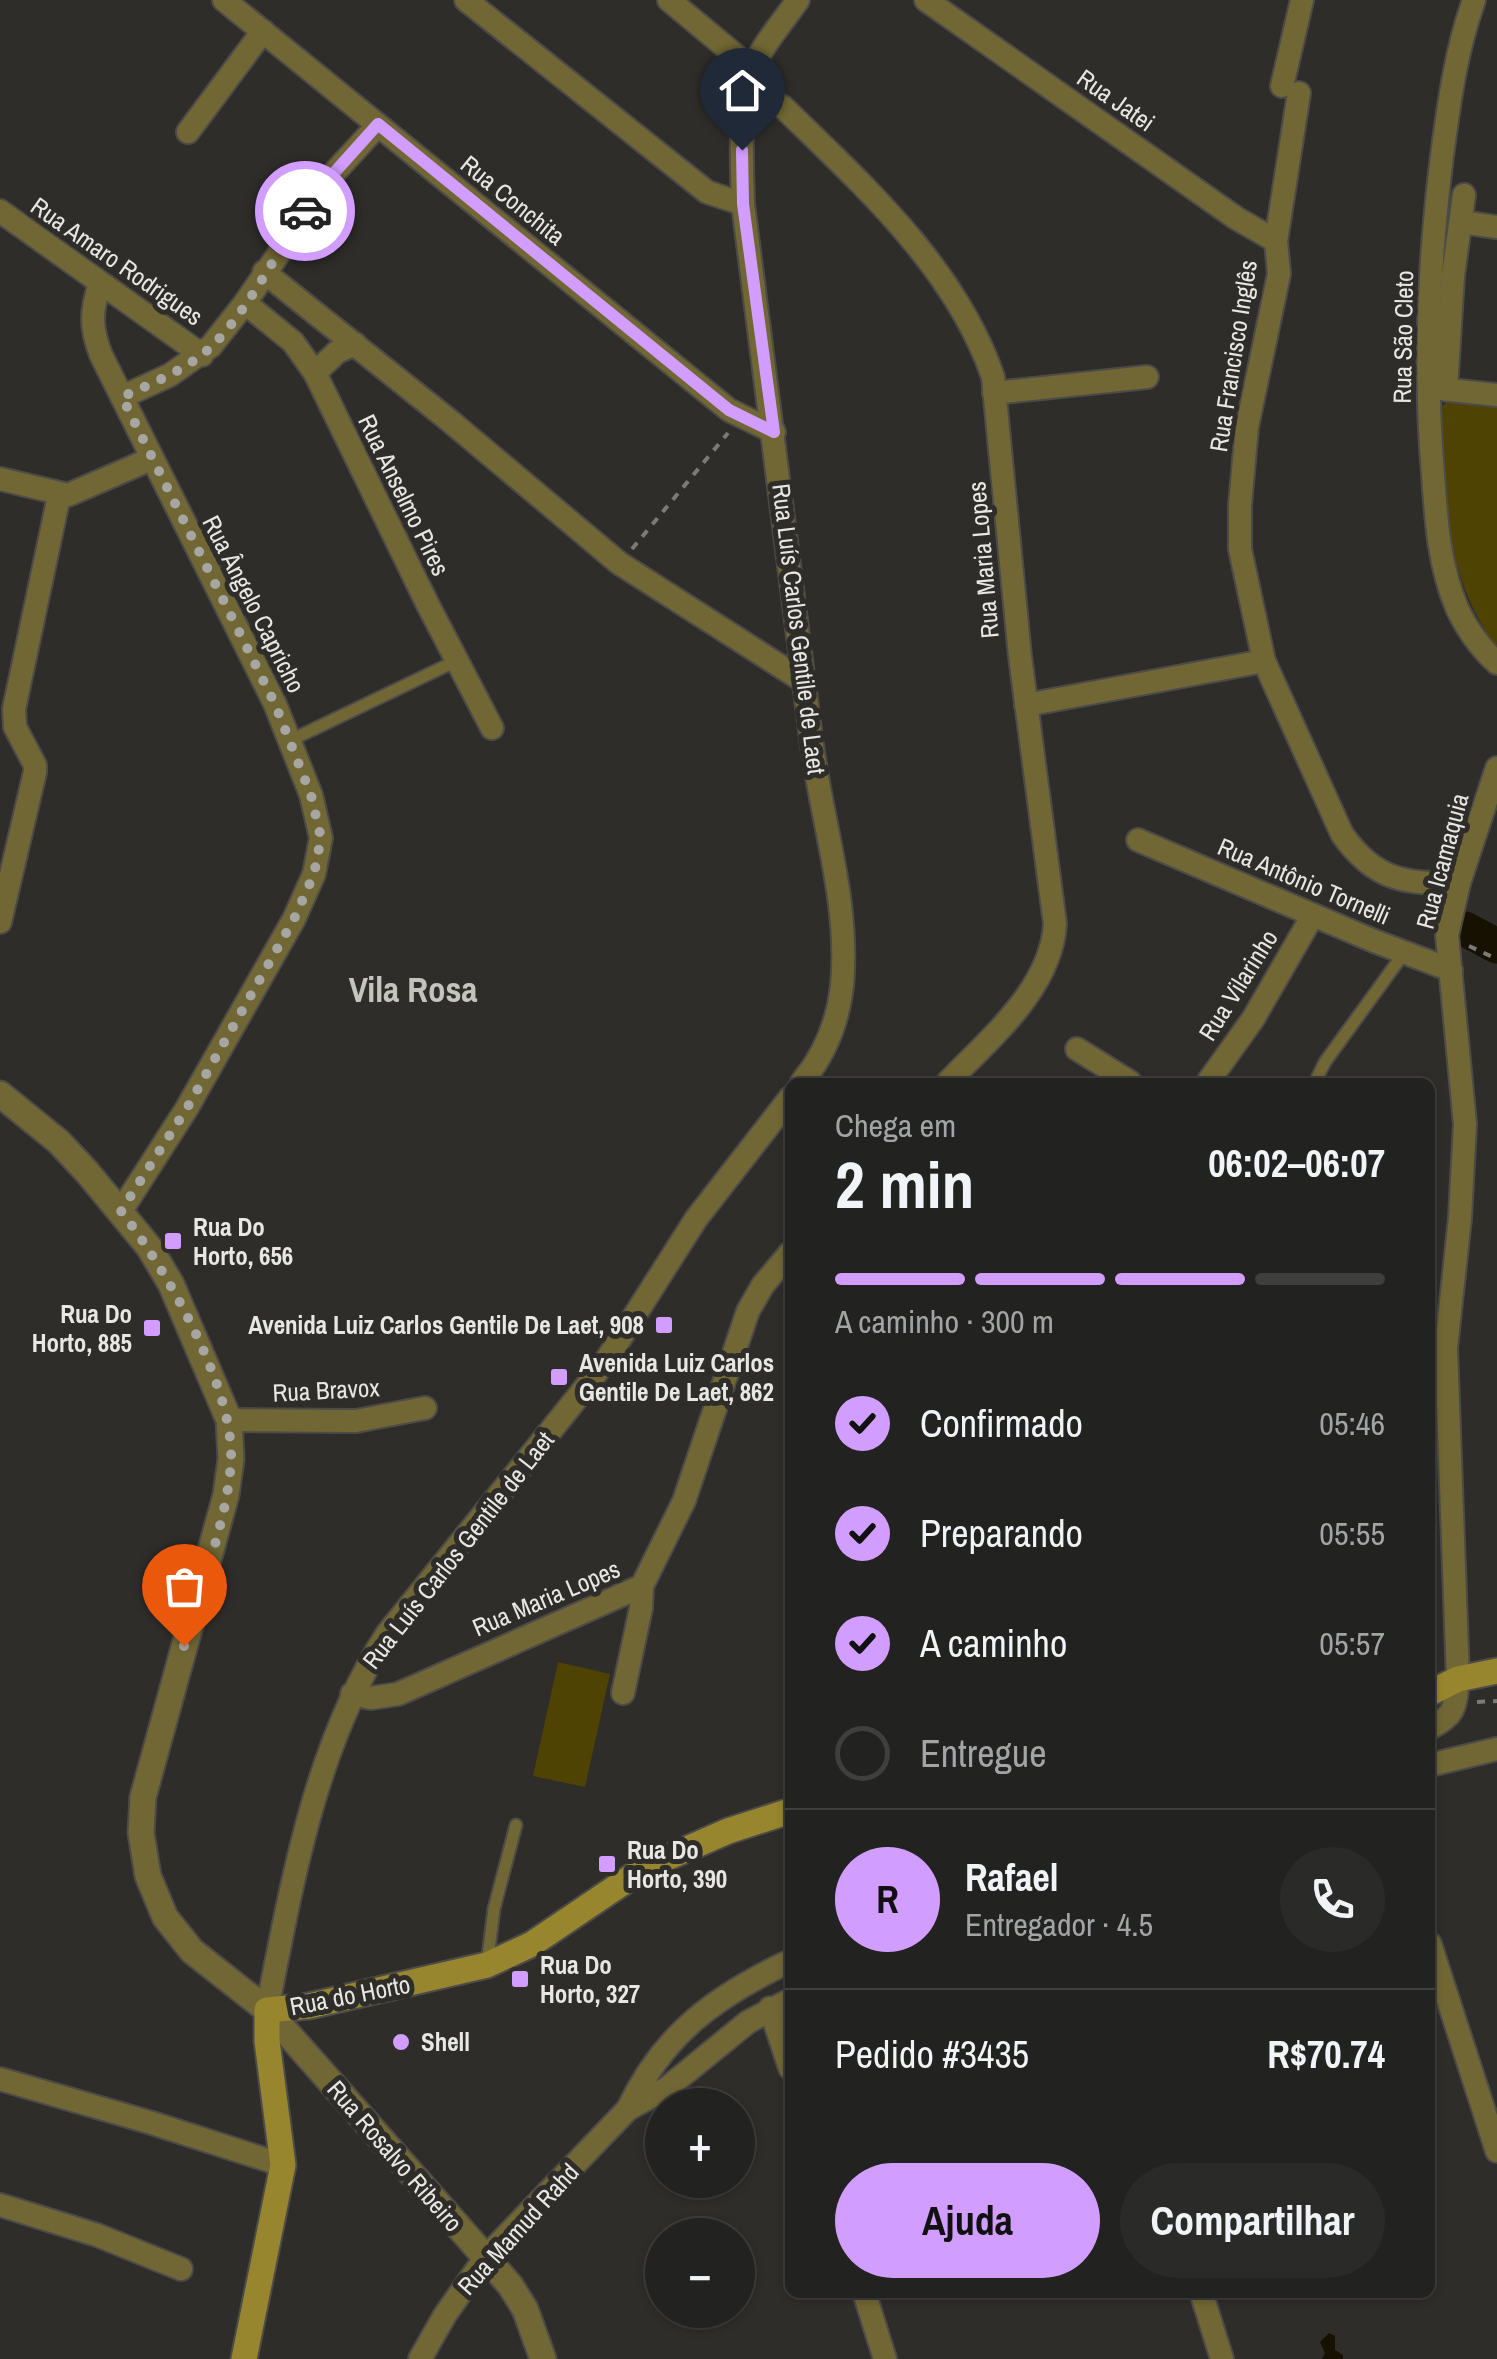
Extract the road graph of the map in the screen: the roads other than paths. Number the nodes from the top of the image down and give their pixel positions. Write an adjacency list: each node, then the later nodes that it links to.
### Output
1 (224, 0): 8 (street, Rua Conchita)
2 (466, 0): 14 (street)
3 (669, 0): 9 (street)
4 (798, 0): 9 (street, Rua Luís Carlos Gentile de Laet)
5 (926, 0): 18 (street, Rua Jatei)
6 (1302, 0): 18 (street, Rua Francisco Inglês)
7 (1474, 0): 26 (street, Rua São Cleto)
8 (264, 31): 11 (street, Rua Conchita); 12 (street)
9 (752, 69): 10 (street, Rua Luís Carlos Gentile de Laet)
10 (747, 93): 14 (street, Rua Luís Carlos Gentile de Laet); 27 (street, Rua Maria Lopes)
11 (378, 124): 19 (street); 30 (street, Rua Conchita)
12 (188, 132)
13 (1464, 194): 16 (street, Rua São Cleto)
14 (743, 204): 30 (street, Rua Luís Carlos Gentile de Laet)
15 (0, 211): 20 (street, Rua Amaro Rodrigues)
16 (1460, 222): 17 (street); 26 (street, Rua São Cleto)
17 (1497, 227)
18 (1276, 242): 34 (street, Rua Francisco Inglês)
19 (264, 272): 21 (street); 22 (street)
20 (100, 283): 23 (street, Rua Amaro Rodrigues); 29 (street, Rua Ângelo Capricho)
21 (245, 303): 23 (street); 24 (street, Rua Anselmo Pires)
22 (355, 344): 24 (street); 37 (street)
23 (202, 355): 29 (street)
24 (315, 373): 35 (street, Rua Anselmo Pires)
25 (1147, 378): 27 (street)
26 (1438, 388): 28 (street); 36 (street, Rua São Cleto)
27 (994, 394): 38 (street, Rua Maria Lopes)
28 (1497, 396)
29 (122, 397): 31 (street, Rua Ângelo Capricho)
30 (774, 432): 37 (street, Rua Luís Carlos Gentile de Laet)
31 (151, 459): 33 (street); 40 (street, Rua Ângelo Capricho)
32 (0, 479): 33 (street)
33 (59, 496): 45 (street)
34 (1264, 660): 38 (street); 43 (street, Rua Francisco Inglês)
35 (456, 661): 39 (street, Rua Anselmo Pires); 40 (lane)
36 (1497, 663)
37 (805, 682): 49 (street, Rua Luís Carlos Gentile de Laet)
38 (1026, 705): 50 (street, Rua Maria Lopes)
39 (492, 728)
40 (291, 740): 56 (street, Rua Ângelo Capricho)
41 (1497, 768): 43 (street, Rua Icamaquia)
42 (1138, 840): 44 (street, Rua Antônio Tornelli)
43 (1459, 884): 47 (street, Rua Icamaquia)
44 (1313, 915): 46 (street, Rua Antônio Tornelli); 52 (street, Rua Vilarinho)
45 (0, 922)
46 (1404, 953): 47 (street, Rua Antônio Tornelli); 53 (lane)
47 (1450, 970): 62 (street, Rua Icamaquia)
48 (1077, 1049): 51 (street)
49 (805, 1078)
50 (952, 1078)
51 (1124, 1078)
52 (1211, 1078)
53 (1317, 1078)
54 (0, 1094): 56 (street, Rua do Horto)
55 (785, 1104): 64 (street, Rua Luís Carlos Gentile de Laet)
56 (121, 1211): 59 (street, Rua do Horto)
57 (785, 1260): 60 (street, Rua Maria Lopes)
58 (426, 1408): 59 (street, Rua Bravox)
59 (229, 1420): 75 (street, Rua do Horto)
60 (642, 1586): 64 (street, Rua Maria Lopes); 65 (street)
61 (1497, 1671): 62 (main road)
62 (1458, 1680): 63 (main road); 66 (street)
63 (1435, 1691)
64 (352, 1694): 75 (street, Rua Luís Carlos Gentile de Laet)
65 (623, 1694)
66 (1435, 1726)
67 (1497, 1749): 68 (street)
68 (1435, 1764)
69 (785, 1813): 73 (main road, Rua do Horto)
70 (516, 1825): 73 (lane)
71 (1435, 1959): 79 (street)
72 (785, 1964): 78 (street, Rua Mamud Rahd)
73 (487, 1965): 75 (main road, Rua do Horto)
74 (780, 2004): 76 (street); 78 (street, Rua Mamud Rahd)
75 (267, 2010): 80 (main road, Rua Luís Carlos Gentile de Laet); 82 (street, Rua Rosalvo Ribeiro)
76 (785, 2036)
77 (0, 2079): 80 (street)
78 (628, 2108): 82 (street, Rua Mamud Rahd)
79 (1497, 2150)
80 (284, 2165): 86 (main road, Rua Luís Carlos Gentile de Laet)
81 (0, 2205): 83 (street)
82 (485, 2258): 87 (street, Rua Mamud Rahd); 88 (street, Rua Rosalvo Ribeiro)
83 (180, 2269)
84 (866, 2298): 89 (street)
85 (1203, 2298): 90 (street)
86 (244, 2359)
87 (420, 2359)
88 (542, 2359)
89 (885, 2359)
90 (1222, 2359)

